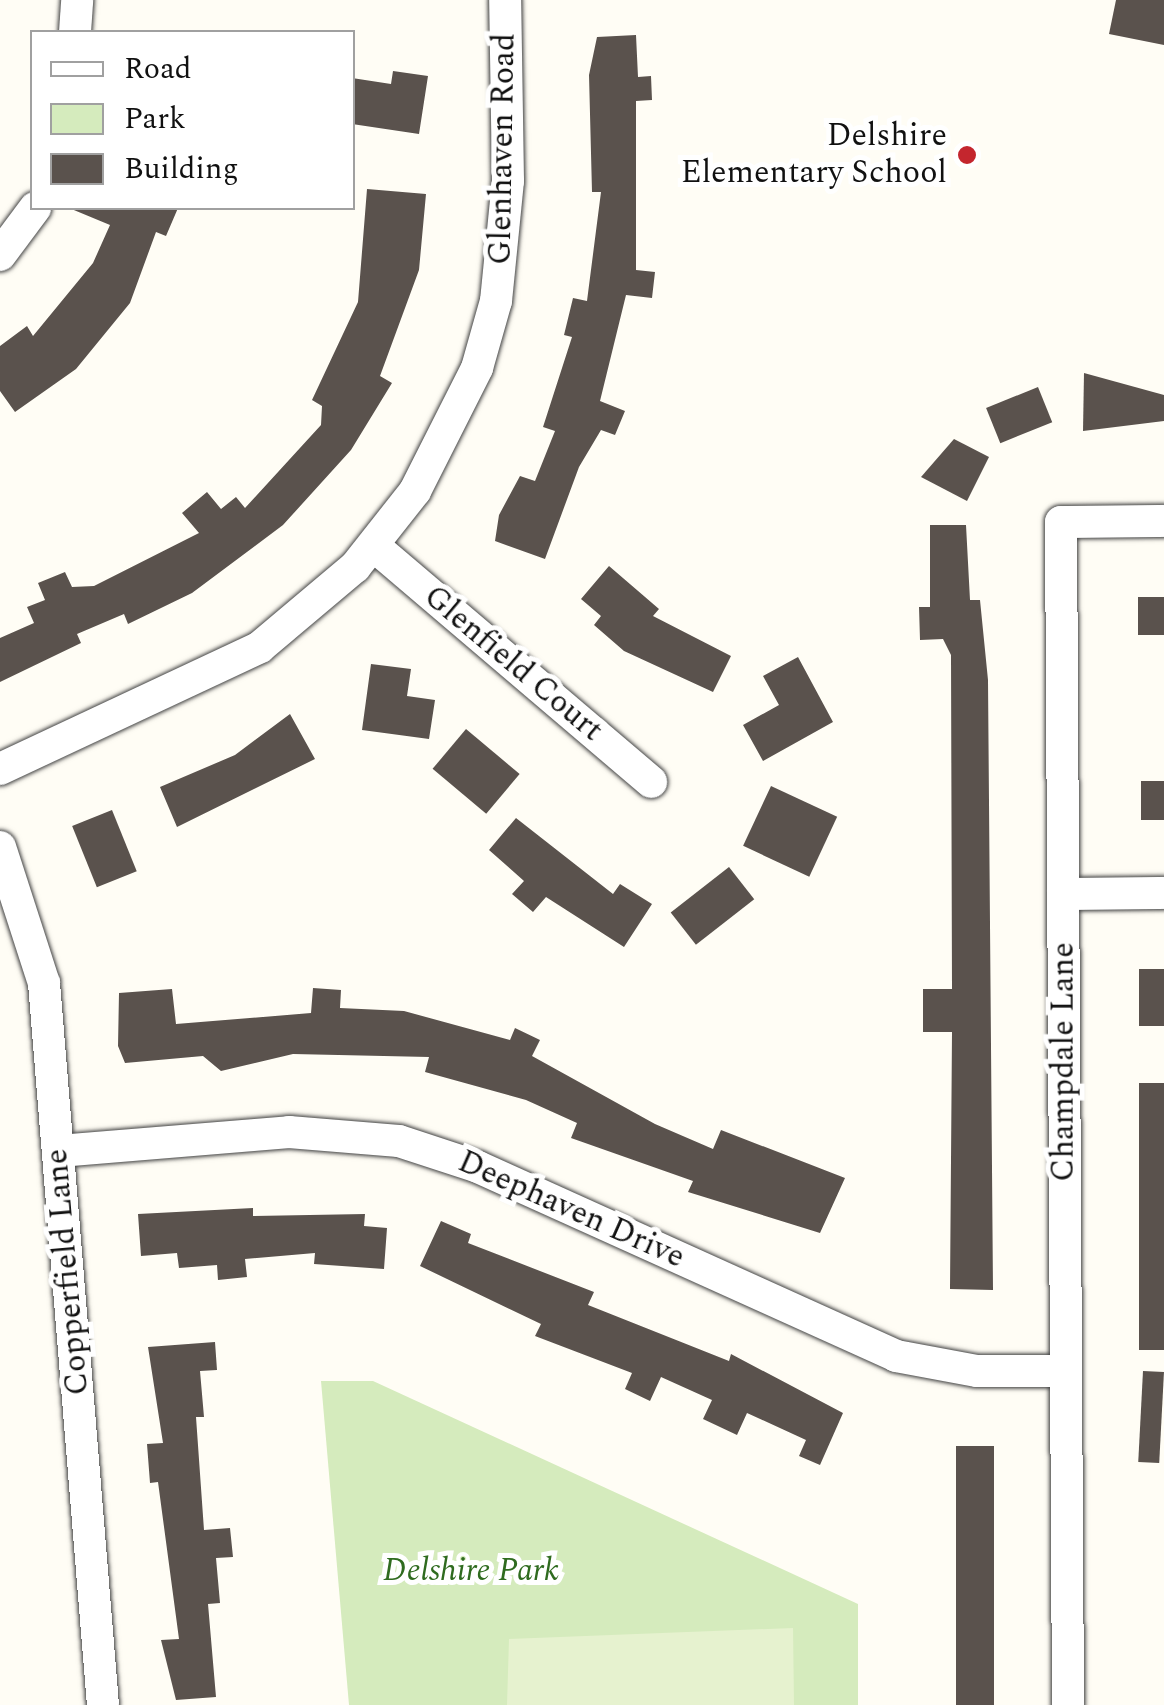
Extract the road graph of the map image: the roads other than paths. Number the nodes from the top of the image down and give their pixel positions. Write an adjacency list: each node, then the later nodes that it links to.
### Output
1 (77, 0): 3 (street)
2 (506, 0): 7 (street, Glenhaven Road)
3 (75, 30)
4 (34, 210): 5 (street)
5 (0, 256)
6 (1164, 521): 12 (street, Champdale Lane)
7 (374, 546): 8 (street, Glenhaven Road); 9 (street, Glenfield Court)
8 (0, 768)
9 (651, 782)
10 (0, 847): 13 (street, Copperfield Lane)
11 (1164, 893): 12 (street)
12 (1063, 894): 14 (street, Champdale Lane)
13 (59, 1151): 14 (street, Deephaven Drive); 15 (street, Copperfield Lane)
14 (1066, 1372): 16 (street, Champdale Lane)
15 (102, 1705)
16 (1068, 1705)

